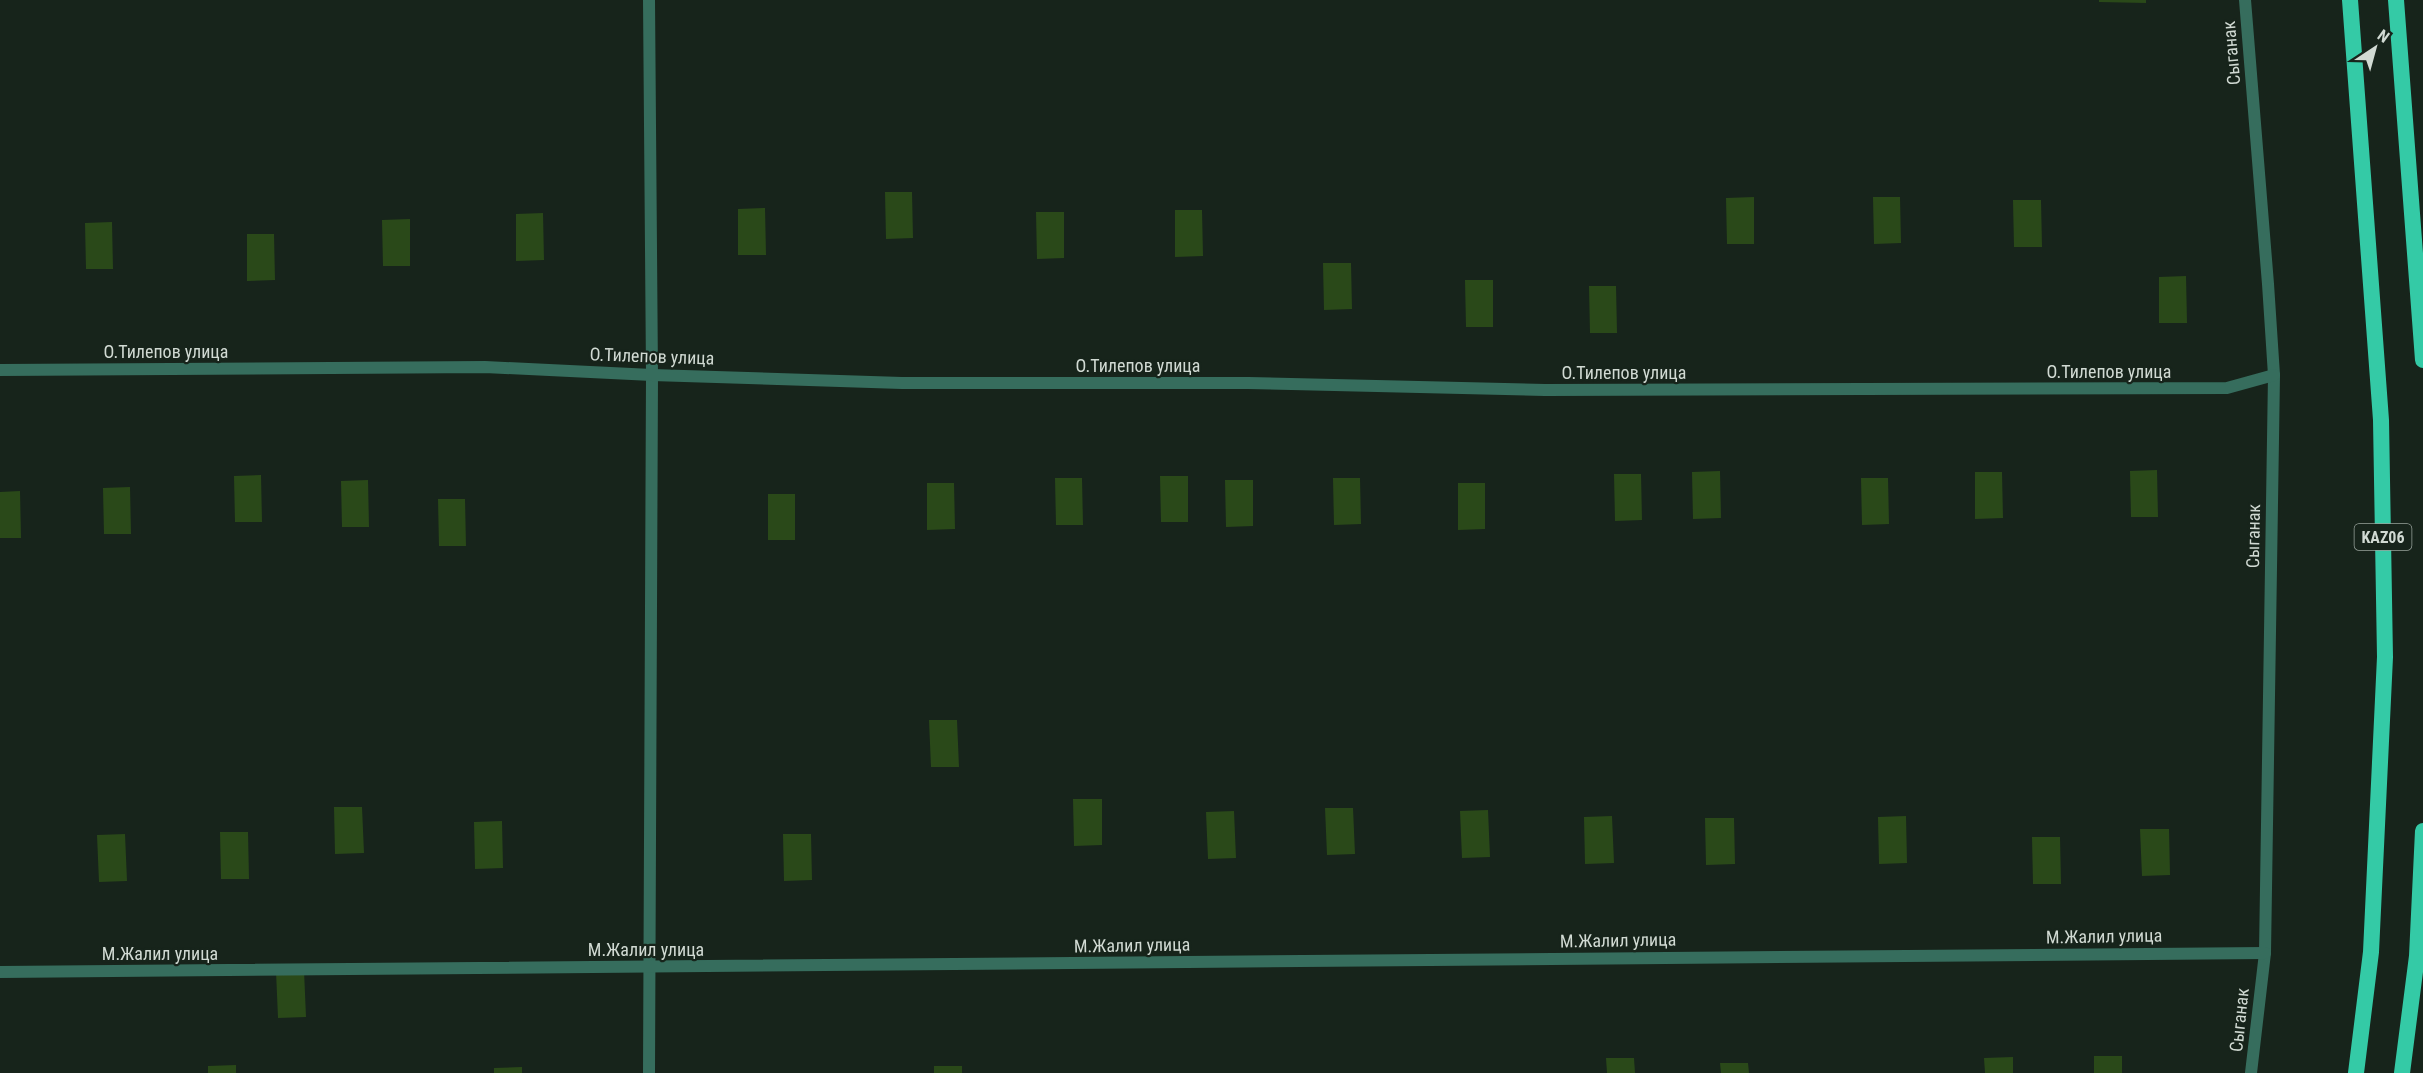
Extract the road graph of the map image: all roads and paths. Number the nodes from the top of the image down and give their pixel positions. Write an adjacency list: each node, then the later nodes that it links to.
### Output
1 (649, 0): 7 (street)
2 (2245, 0): 8 (street, Сыганак)
3 (2350, 0): 15 (highway, KАZ06)
4 (2396, 0): 5 (highway)
5 (2423, 360)
6 (0, 370): 7 (street, О.Тилепов улица)
7 (652, 375): 8 (street, О.Тилепов улица); 11 (street)
8 (2274, 375): 10 (street, Сыганак)
9 (2423, 831): 16 (highway)
10 (2265, 953): 11 (street, М.Жалил улица); 14 (street, Сыганак)
11 (649, 967): 12 (street, М.Жалил улица); 13 (street)
12 (0, 972)
13 (649, 1073)
14 (2251, 1073)
15 (2356, 1073)
16 (2402, 1073)

